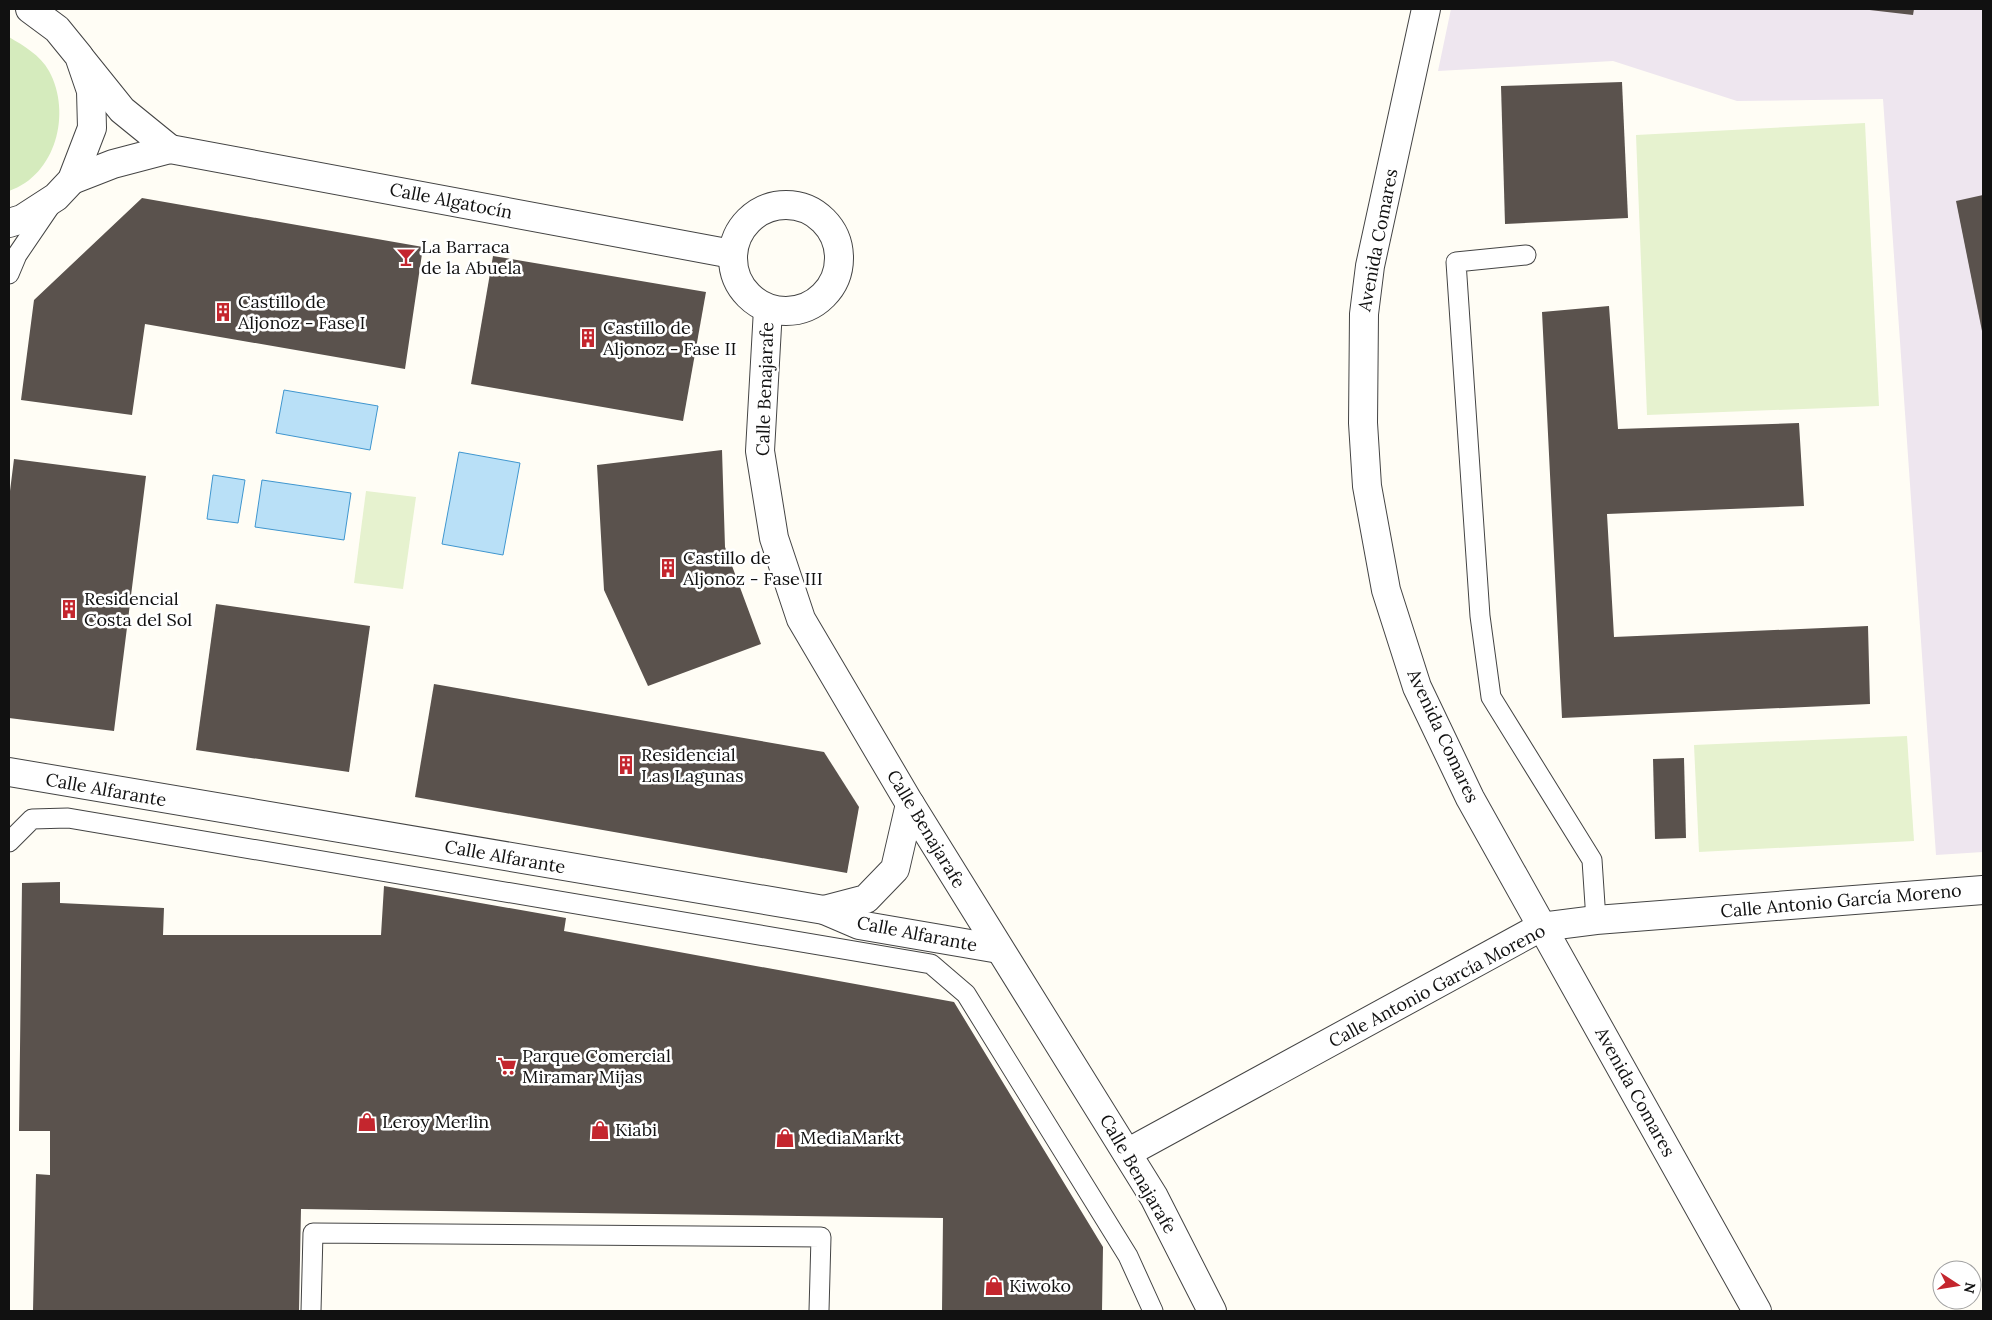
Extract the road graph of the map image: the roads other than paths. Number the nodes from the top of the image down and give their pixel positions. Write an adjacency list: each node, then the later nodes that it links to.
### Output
1 (30, 9): 3 (street)
2 (1426, 9): 17 (street, Avenida Comares)
3 (79, 56): 4 (street); 5 (street)
4 (170, 149): 5 (street); 7 (street, Calle Algatocín)
5 (64, 189): 6 (street); 9 (lane)
6 (9, 223)
7 (732, 254): 10 (street); 10 (street)
8 (1526, 255): 16 (lane)
9 (9, 274)
10 (768, 309): 12 (street, Calle Benajarafe)
11 (9, 772): 15 (street, Calle Alfarante)
12 (910, 804): 15 (street); 18 (street, Calle Benajarafe)
13 (9, 842): 22 (lane)
14 (1983, 890): 16 (street, Calle Antonio García Moreno)
15 (824, 910): 18 (street, Calle Alfarante)
16 (1596, 920): 17 (street, Calle Antonio García Moreno)
17 (1542, 926): 19 (street, Calle Antonio García Moreno); 24 (street, Avenida Comares)
18 (999, 949): 19 (street, Calle Benajarafe)
19 (1127, 1153): 23 (street, Calle Benajarafe)
20 (312, 1311): 21 (lane)
21 (819, 1311)
22 (1153, 1311)
23 (1212, 1311)
24 (1757, 1311)

